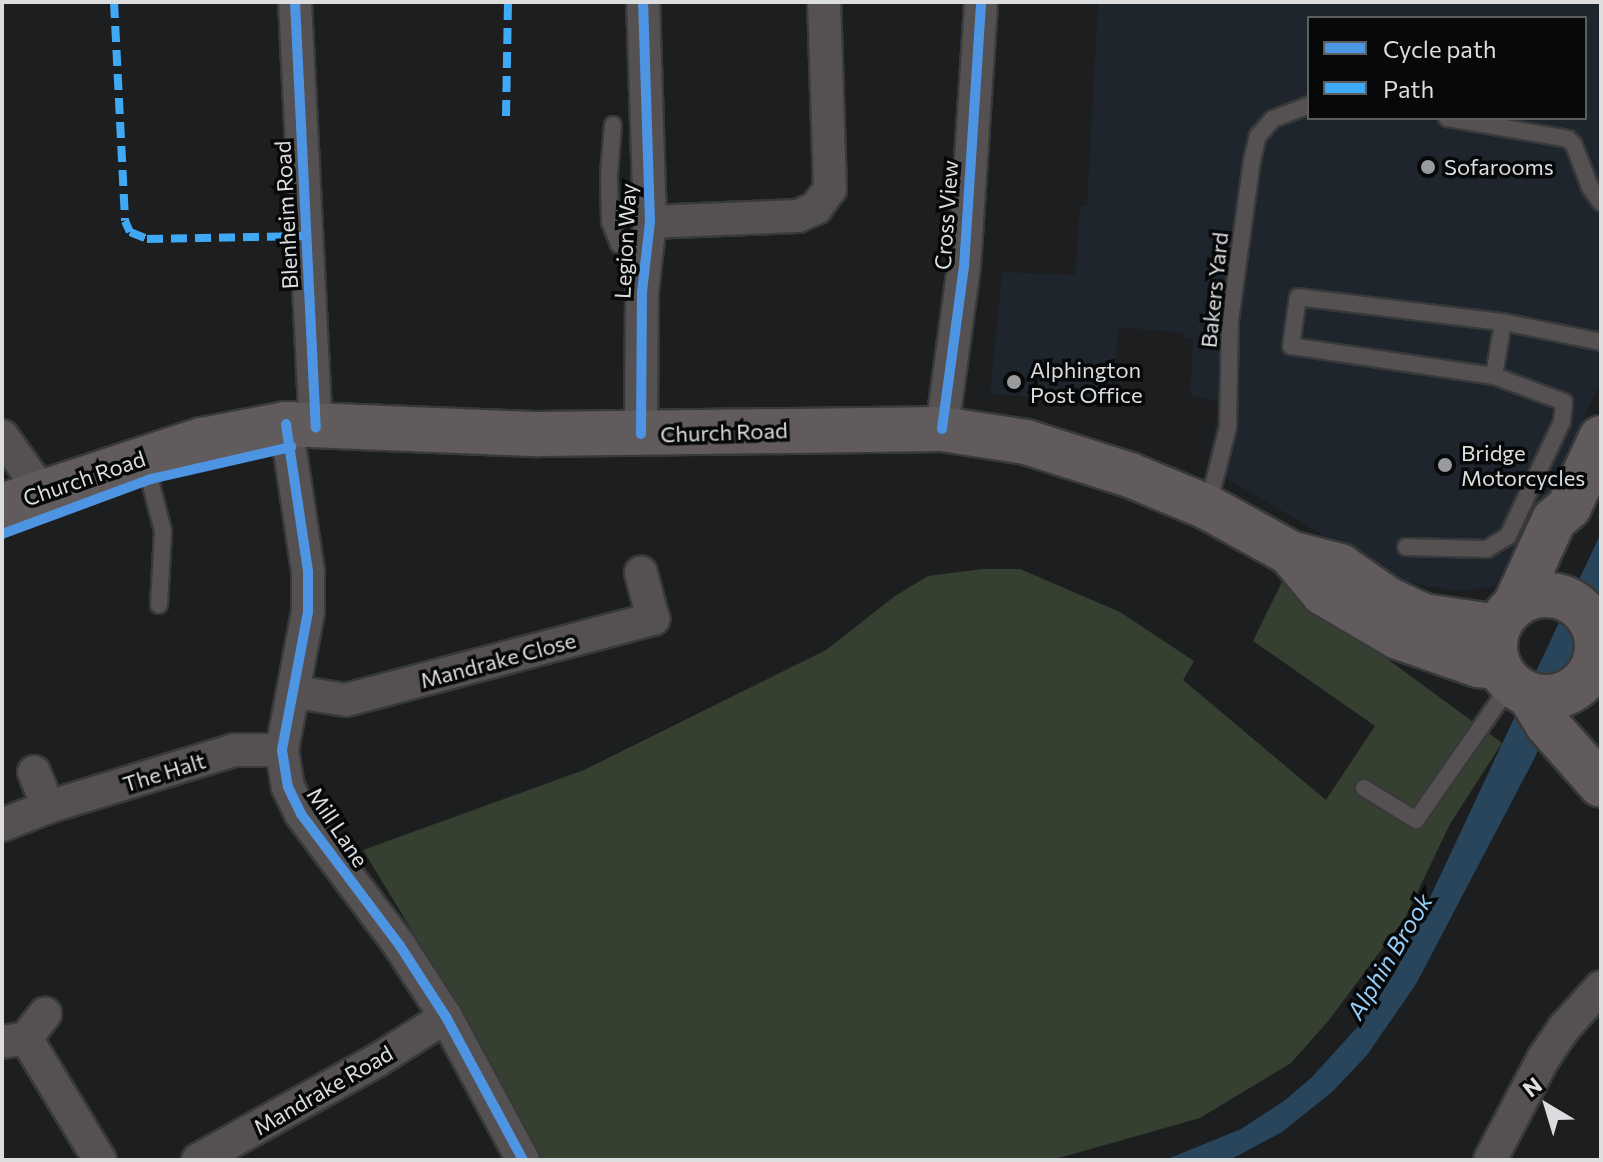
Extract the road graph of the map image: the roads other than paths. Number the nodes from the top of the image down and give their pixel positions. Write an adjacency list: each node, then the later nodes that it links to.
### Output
1 (295, 2): 13 (street, Blenheim Road)
2 (643, 2): 9 (street, Legion Way)
3 (824, 2): 9 (street, Legion Way)
4 (981, 2): 14 (street, Cross View)
5 (1307, 106): 21 (lane, Bakers Yard)
6 (1459, 120): 8 (lane)
7 (613, 125): 9 (lane)
8 (1601, 203)
9 (650, 236): 15 (street, Legion Way)
10 (1503, 322): 11 (lane); 12 (lane); 12 (lane)
11 (1601, 342)
12 (1494, 376): 22 (lane)
13 (301, 425): 15 (main road, Church Road); 17 (main road, Church Road); 27 (street, Mill Lane)
14 (942, 429): 15 (main road, Church Road); 21 (main road, Church Road)
15 (641, 434)
16 (2, 436): 19 (street)
17 (144, 457): 19 (main road, Church Road); 24 (lane)
18 (1589, 472): 25 (main road); 26 (main road)
19 (43, 493): 20 (main road, Church Road)
20 (2, 506)
21 (1207, 507): 26 (main road, Church Road)
22 (1406, 547)
23 (641, 573): 27 (street, Mandrake Close)
24 (159, 605)
25 (1590, 643): 26 (main road); 26 (main road); 30 (main road)
26 (1510, 655): 31 (main road); 32 (lane)
27 (295, 692): 28 (street, Mill Lane)
28 (282, 750): 33 (street, The Halt); 36 (street, Mill Lane)
29 (34, 772): 33 (street)
30 (1601, 774)
31 (1601, 785)
32 (1364, 788)
33 (48, 807): 34 (street, The Halt)
34 (2, 825)
35 (1601, 987): 41 (street)
36 (446, 1017): 39 (street, Mandrake Road); 40 (street, Mill Lane)
37 (25, 1031): 38 (street)
38 (100, 1160)
39 (198, 1160)
40 (523, 1160)
41 (1490, 1160)

